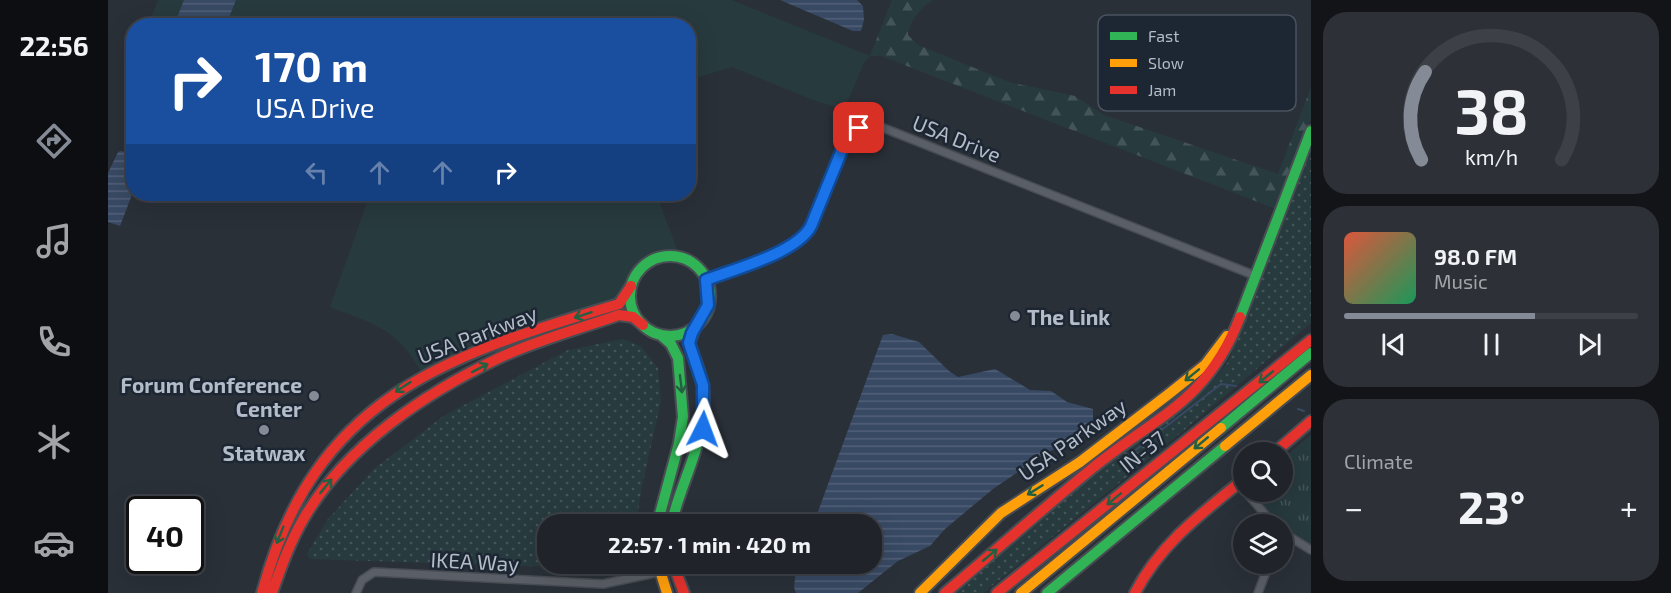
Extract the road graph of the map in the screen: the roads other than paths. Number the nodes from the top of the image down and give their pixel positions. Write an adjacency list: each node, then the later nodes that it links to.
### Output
1 (1311, 130): 2 (main road, USA Parkway)
2 (1256, 276): 3 (street, USA Drive); 5 (main road, USA Parkway)
3 (706, 280): 4 (main road, USA Parkway); 7 (main road)
4 (631, 286): 6 (main road); 25 (main road, USA Parkway, one-way to 25)
5 (1241, 313): 30 (main road, USA Parkway, one-way to 30); 31 (main road, USA Parkway, one-way to 5)
6 (643, 325): 8 (main road, USA Parkway); 26 (main road, USA Parkway, one-way to 6)
7 (695, 326): 8 (main road); 17 (main road)
8 (659, 334): 16 (main road, USA Parkway, one-way to 16)
9 (1311, 340): 32 (main road, IN-37, one-way to 32)
10 (1311, 353): 33 (main road, one-way to 33)
11 (1311, 375): 34 (main road)
12 (1311, 421): 13 (main road)
13 (1287, 442)
14 (1233, 494): 35 (main road)
15 (1256, 502): 18 (street)
16 (659, 514)
17 (674, 514)
18 (1265, 514)
19 (1293, 539): 20 (street)
20 (1311, 550)
21 (638, 574): 27 (street, IKEA Way)
22 (661, 574): 28 (main road)
23 (677, 574): 29 (main road)
24 (1265, 574): 36 (street)
25 (262, 593)
26 (272, 593)
27 (356, 593)
28 (667, 593)
29 (684, 593)
30 (920, 593)
31 (945, 593)
32 (997, 593)
33 (1021, 593)
34 (1047, 593)
35 (1135, 593)
36 (1258, 593)

